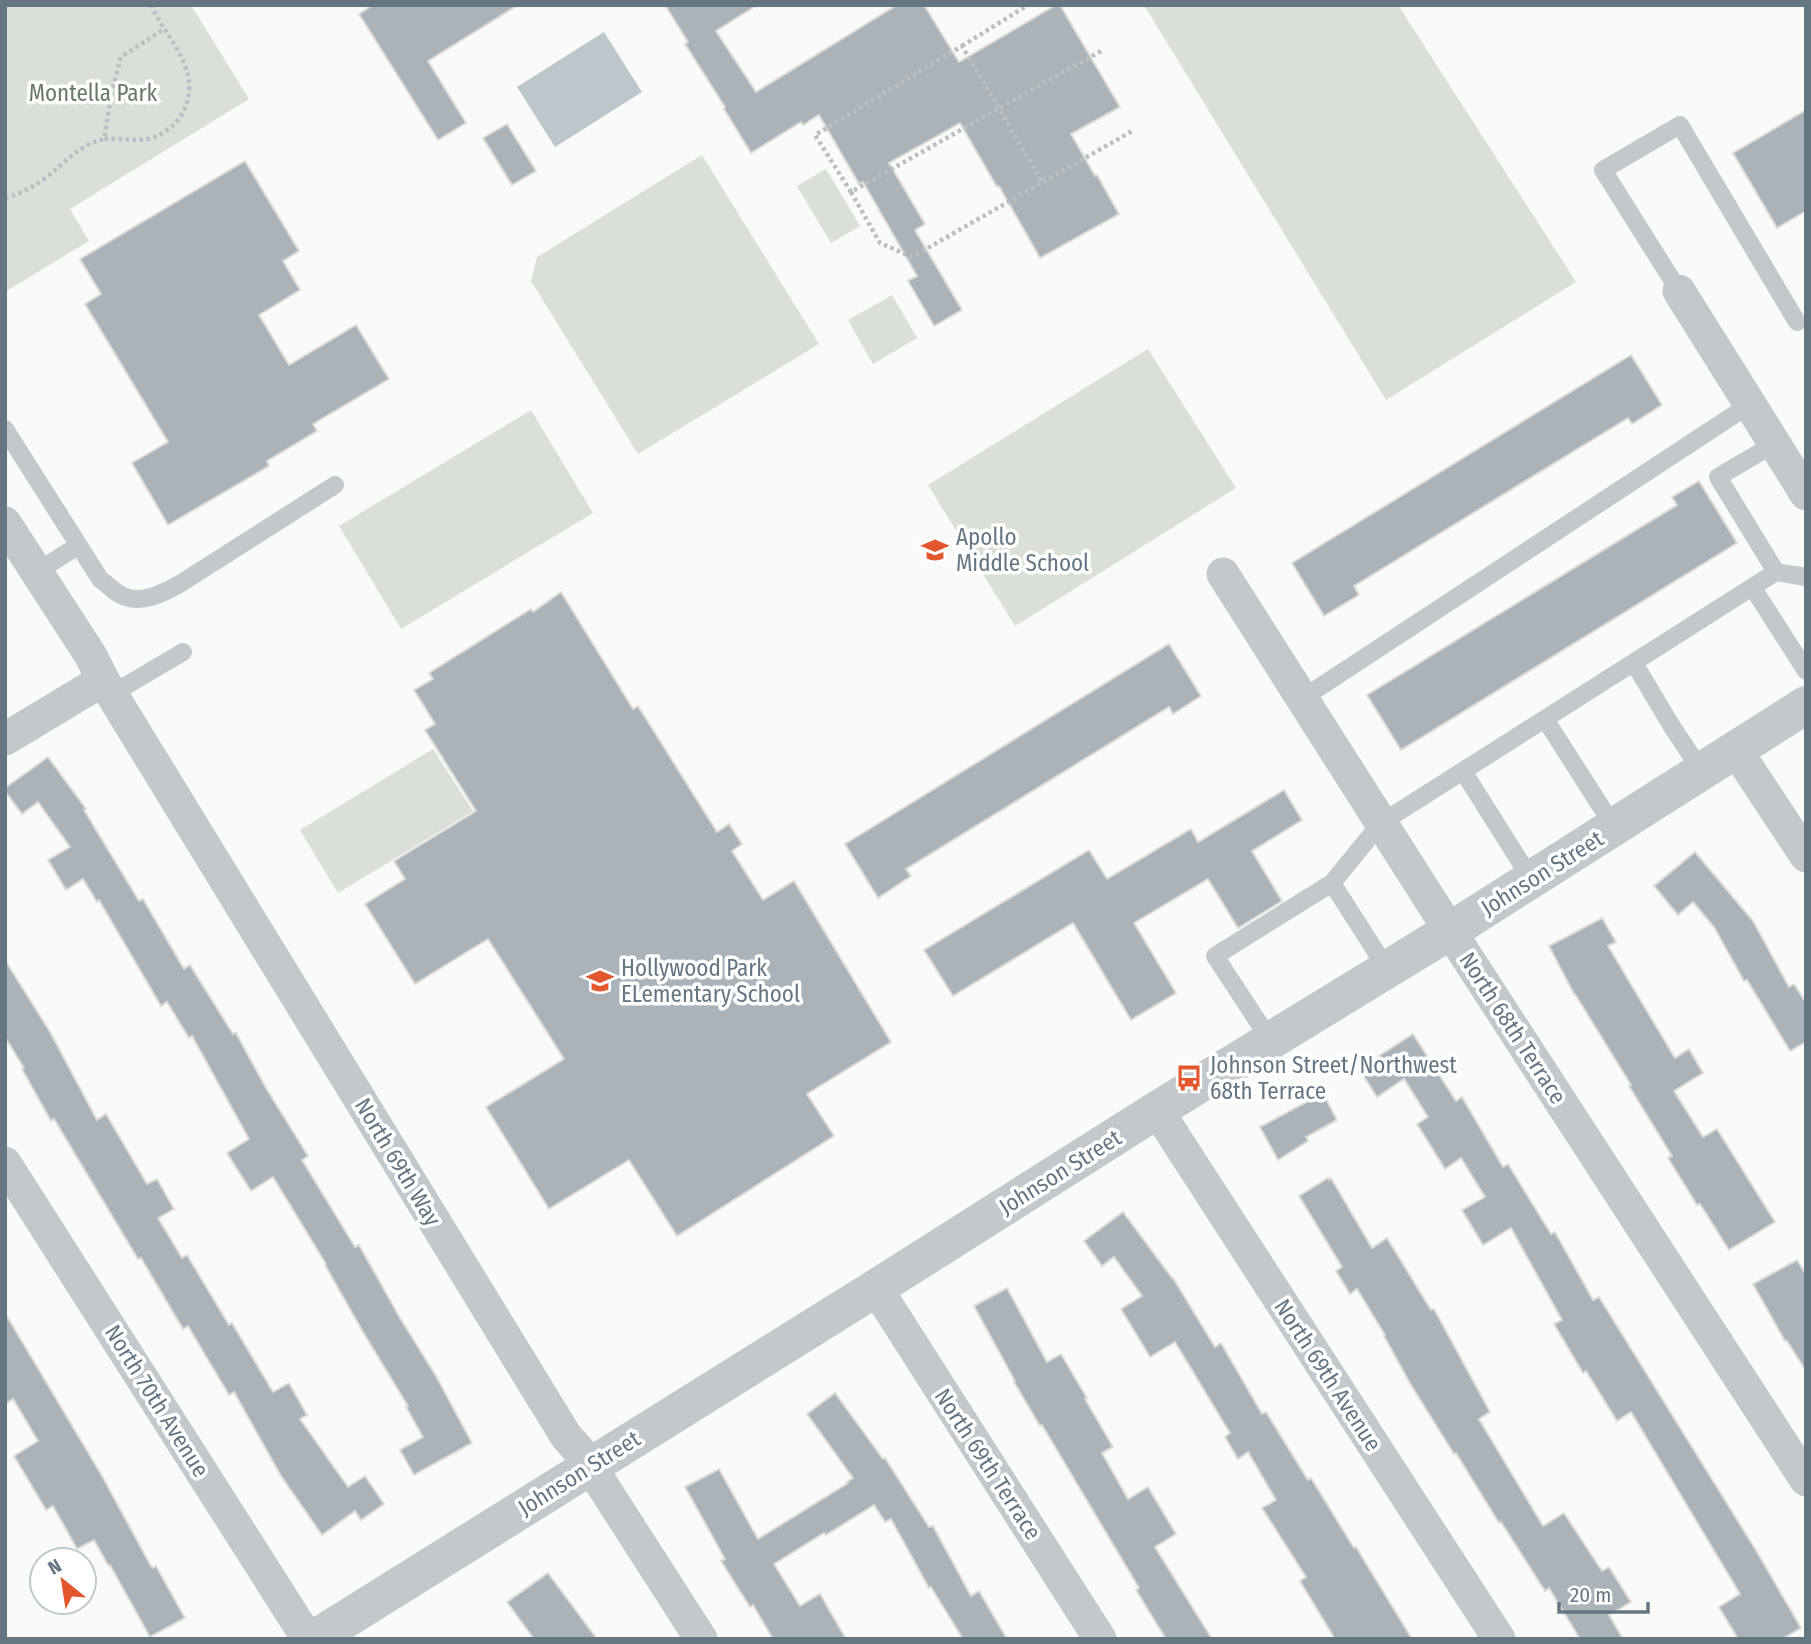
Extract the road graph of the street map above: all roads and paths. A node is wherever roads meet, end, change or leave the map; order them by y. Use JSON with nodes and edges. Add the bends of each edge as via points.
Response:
{"nodes":[{"id":1,"x":151,"y":5,"type":"edge"},
{"id":2,"x":1028,"y":5,"type":"edge"},
{"id":3,"x":164,"y":29,"type":"junction"},
{"id":4,"x":962,"y":46,"type":"junction"},
{"id":5,"x":1101,"y":51,"type":"dead end"},
{"id":6,"x":1000,"y":108,"type":"junction"},
{"id":7,"x":1134,"y":130,"type":"dead end"},
{"id":8,"x":104,"y":139,"type":"junction"},
{"id":9,"x":1043,"y":183,"type":"junction"},
{"id":10,"x":851,"y":192,"type":"junction"},
{"id":11,"x":5,"y":198,"type":"edge"},
{"id":12,"x":1679,"y":291,"type":"joint"},
{"id":13,"x":1803,"y":325,"type":"edge"},
{"id":14,"x":1749,"y":405,"type":"junction"},
{"id":15,"x":5,"y":429,"type":"edge"},
{"id":16,"x":1773,"y":444,"type":"junction"},
{"id":17,"x":335,"y":485,"type":"dead end"},
{"id":18,"x":1806,"y":494,"type":"edge"},
{"id":19,"x":5,"y":523,"type":"edge"},
{"id":20,"x":78,"y":546,"type":"junction"},
{"id":21,"x":36,"y":572,"type":"junction"},
{"id":22,"x":1776,"y":572,"type":"junction"},
{"id":23,"x":1223,"y":574,"type":"dead end"},
{"id":24,"x":1806,"y":577,"type":"edge"},
{"id":25,"x":1753,"y":588,"type":"junction"},
{"id":26,"x":183,"y":652,"type":"dead end"},
{"id":27,"x":1634,"y":663,"type":"junction"},
{"id":28,"x":1806,"y":671,"type":"edge"},
{"id":29,"x":108,"y":687,"type":"junction"},
{"id":30,"x":1303,"y":698,"type":"junction"},
{"id":31,"x":1806,"y":705,"type":"edge"},
{"id":32,"x":1545,"y":719,"type":"junction"},
{"id":33,"x":5,"y":739,"type":"edge"},
{"id":34,"x":1736,"y":750,"type":"junction"},
{"id":35,"x":1463,"y":771,"type":"junction"},
{"id":36,"x":1702,"y":772,"type":"junction"},
{"id":37,"x":1381,"y":823,"type":"junction"},
{"id":38,"x":1614,"y":827,"type":"junction"},
{"id":39,"x":1806,"y":856,"type":"edge"},
{"id":40,"x":1531,"y":879,"type":"junction"},
{"id":41,"x":1332,"y":883,"type":"junction"},
{"id":42,"x":1450,"y":930,"type":"junction"},
{"id":43,"x":1387,"y":969,"type":"junction"},
{"id":44,"x":1270,"y":1040,"type":"junction"},
{"id":45,"x":1157,"y":1110,"type":"junction"},
{"id":46,"x":5,"y":1163,"type":"edge"},
{"id":47,"x":876,"y":1288,"type":"junction"},
{"id":48,"x":590,"y":1466,"type":"junction"},
{"id":49,"x":1806,"y":1480,"type":"edge"},
{"id":50,"x":308,"y":1639,"type":"edge"},
{"id":51,"x":314,"y":1639,"type":"edge"},
{"id":52,"x":701,"y":1639,"type":"edge"},
{"id":53,"x":1100,"y":1639,"type":"edge"},
{"id":54,"x":1499,"y":1639,"type":"edge"}],
"edges":[{"from":1,"to":3,"type":"path"},
{"from":2,"to":4,"type":"path"},
{"from":3,"to":8,"type":"path","via":[[121,57]]},
{"from":3,"to":8,"type":"path","via":[[184,60],[189,86],[185,109],[178,121],[157,136]]},
{"from":4,"to":6,"type":"path"},
{"from":4,"to":10,"type":"path","via":[[815,135]]},
{"from":5,"to":6,"type":"path"},
{"from":6,"to":9,"type":"path"},
{"from":6,"to":10,"type":"path"},
{"from":7,"to":9,"type":"path"},
{"from":8,"to":11,"type":"path","via":[[80,148],[30,189]]},
{"from":9,"to":10,"type":"path","via":[[912,257],[880,243]]},
{"from":12,"to":13,"type":"lane","via":[[1603,170],[1680,125]]},
{"from":12,"to":14,"type":"street"},
{"from":14,"to":16,"type":"street"},
{"from":14,"to":30,"type":"lane"},
{"from":15,"to":20,"type":"lane"},
{"from":16,"to":18,"type":"street"},
{"from":16,"to":22,"type":"lane","via":[[1718,477]]},
{"from":17,"to":20,"type":"lane","via":[[156,596],[138,600],[122,596],[100,579]]},
{"from":19,"to":21,"type":"street","name":"North 69th Way"},
{"from":20,"to":21,"type":"lane"},
{"from":21,"to":29,"type":"street","name":"North 69th Way"},
{"from":22,"to":24,"type":"lane"},
{"from":22,"to":25,"type":"lane"},
{"from":23,"to":30,"type":"street","name":"North 68th Terrace"},
{"from":25,"to":27,"type":"lane"},
{"from":25,"to":28,"type":"lane"},
{"from":26,"to":29,"type":"lane"},
{"from":27,"to":32,"type":"lane"},
{"from":27,"to":36,"type":"lane"},
{"from":29,"to":33,"type":"street"},
{"from":29,"to":48,"type":"street","name":"North 69th Way","via":[[566,1436]]},
{"from":30,"to":37,"type":"street","name":"North 68th Terrace"},
{"from":31,"to":34,"type":"street","name":"Johnson Street"},
{"from":32,"to":35,"type":"lane"},
{"from":32,"to":38,"type":"lane"},
{"from":34,"to":36,"type":"street","name":"Johnson Street"},
{"from":34,"to":39,"type":"street"},
{"from":35,"to":37,"type":"lane"},
{"from":35,"to":40,"type":"lane"},
{"from":36,"to":38,"type":"street","name":"Johnson Street"},
{"from":37,"to":41,"type":"lane"},
{"from":37,"to":42,"type":"street","name":"North 68th Terrace"},
{"from":38,"to":40,"type":"street","name":"Johnson Street"},
{"from":40,"to":42,"type":"street","name":"Johnson Street"},
{"from":41,"to":43,"type":"lane"},
{"from":41,"to":44,"type":"lane","via":[[1215,956]]},
{"from":42,"to":43,"type":"street","name":"Johnson Street"},
{"from":42,"to":49,"type":"street","name":"North 68th Terrace"},
{"from":43,"to":44,"type":"street","name":"Johnson Street"},
{"from":44,"to":45,"type":"street","name":"Johnson Street"},
{"from":45,"to":47,"type":"street","name":"Johnson Street"},
{"from":45,"to":54,"type":"street","name":"North 69th Avenue"},
{"from":46,"to":50,"type":"street","name":"North 70th Avenue"},
{"from":47,"to":48,"type":"street","name":"Johnson Street"},
{"from":47,"to":53,"type":"street","name":"North 69th Terrace"},
{"from":48,"to":51,"type":"street","name":"Johnson Street"},
{"from":48,"to":52,"type":"street","name":"North 69th Way"}]}
